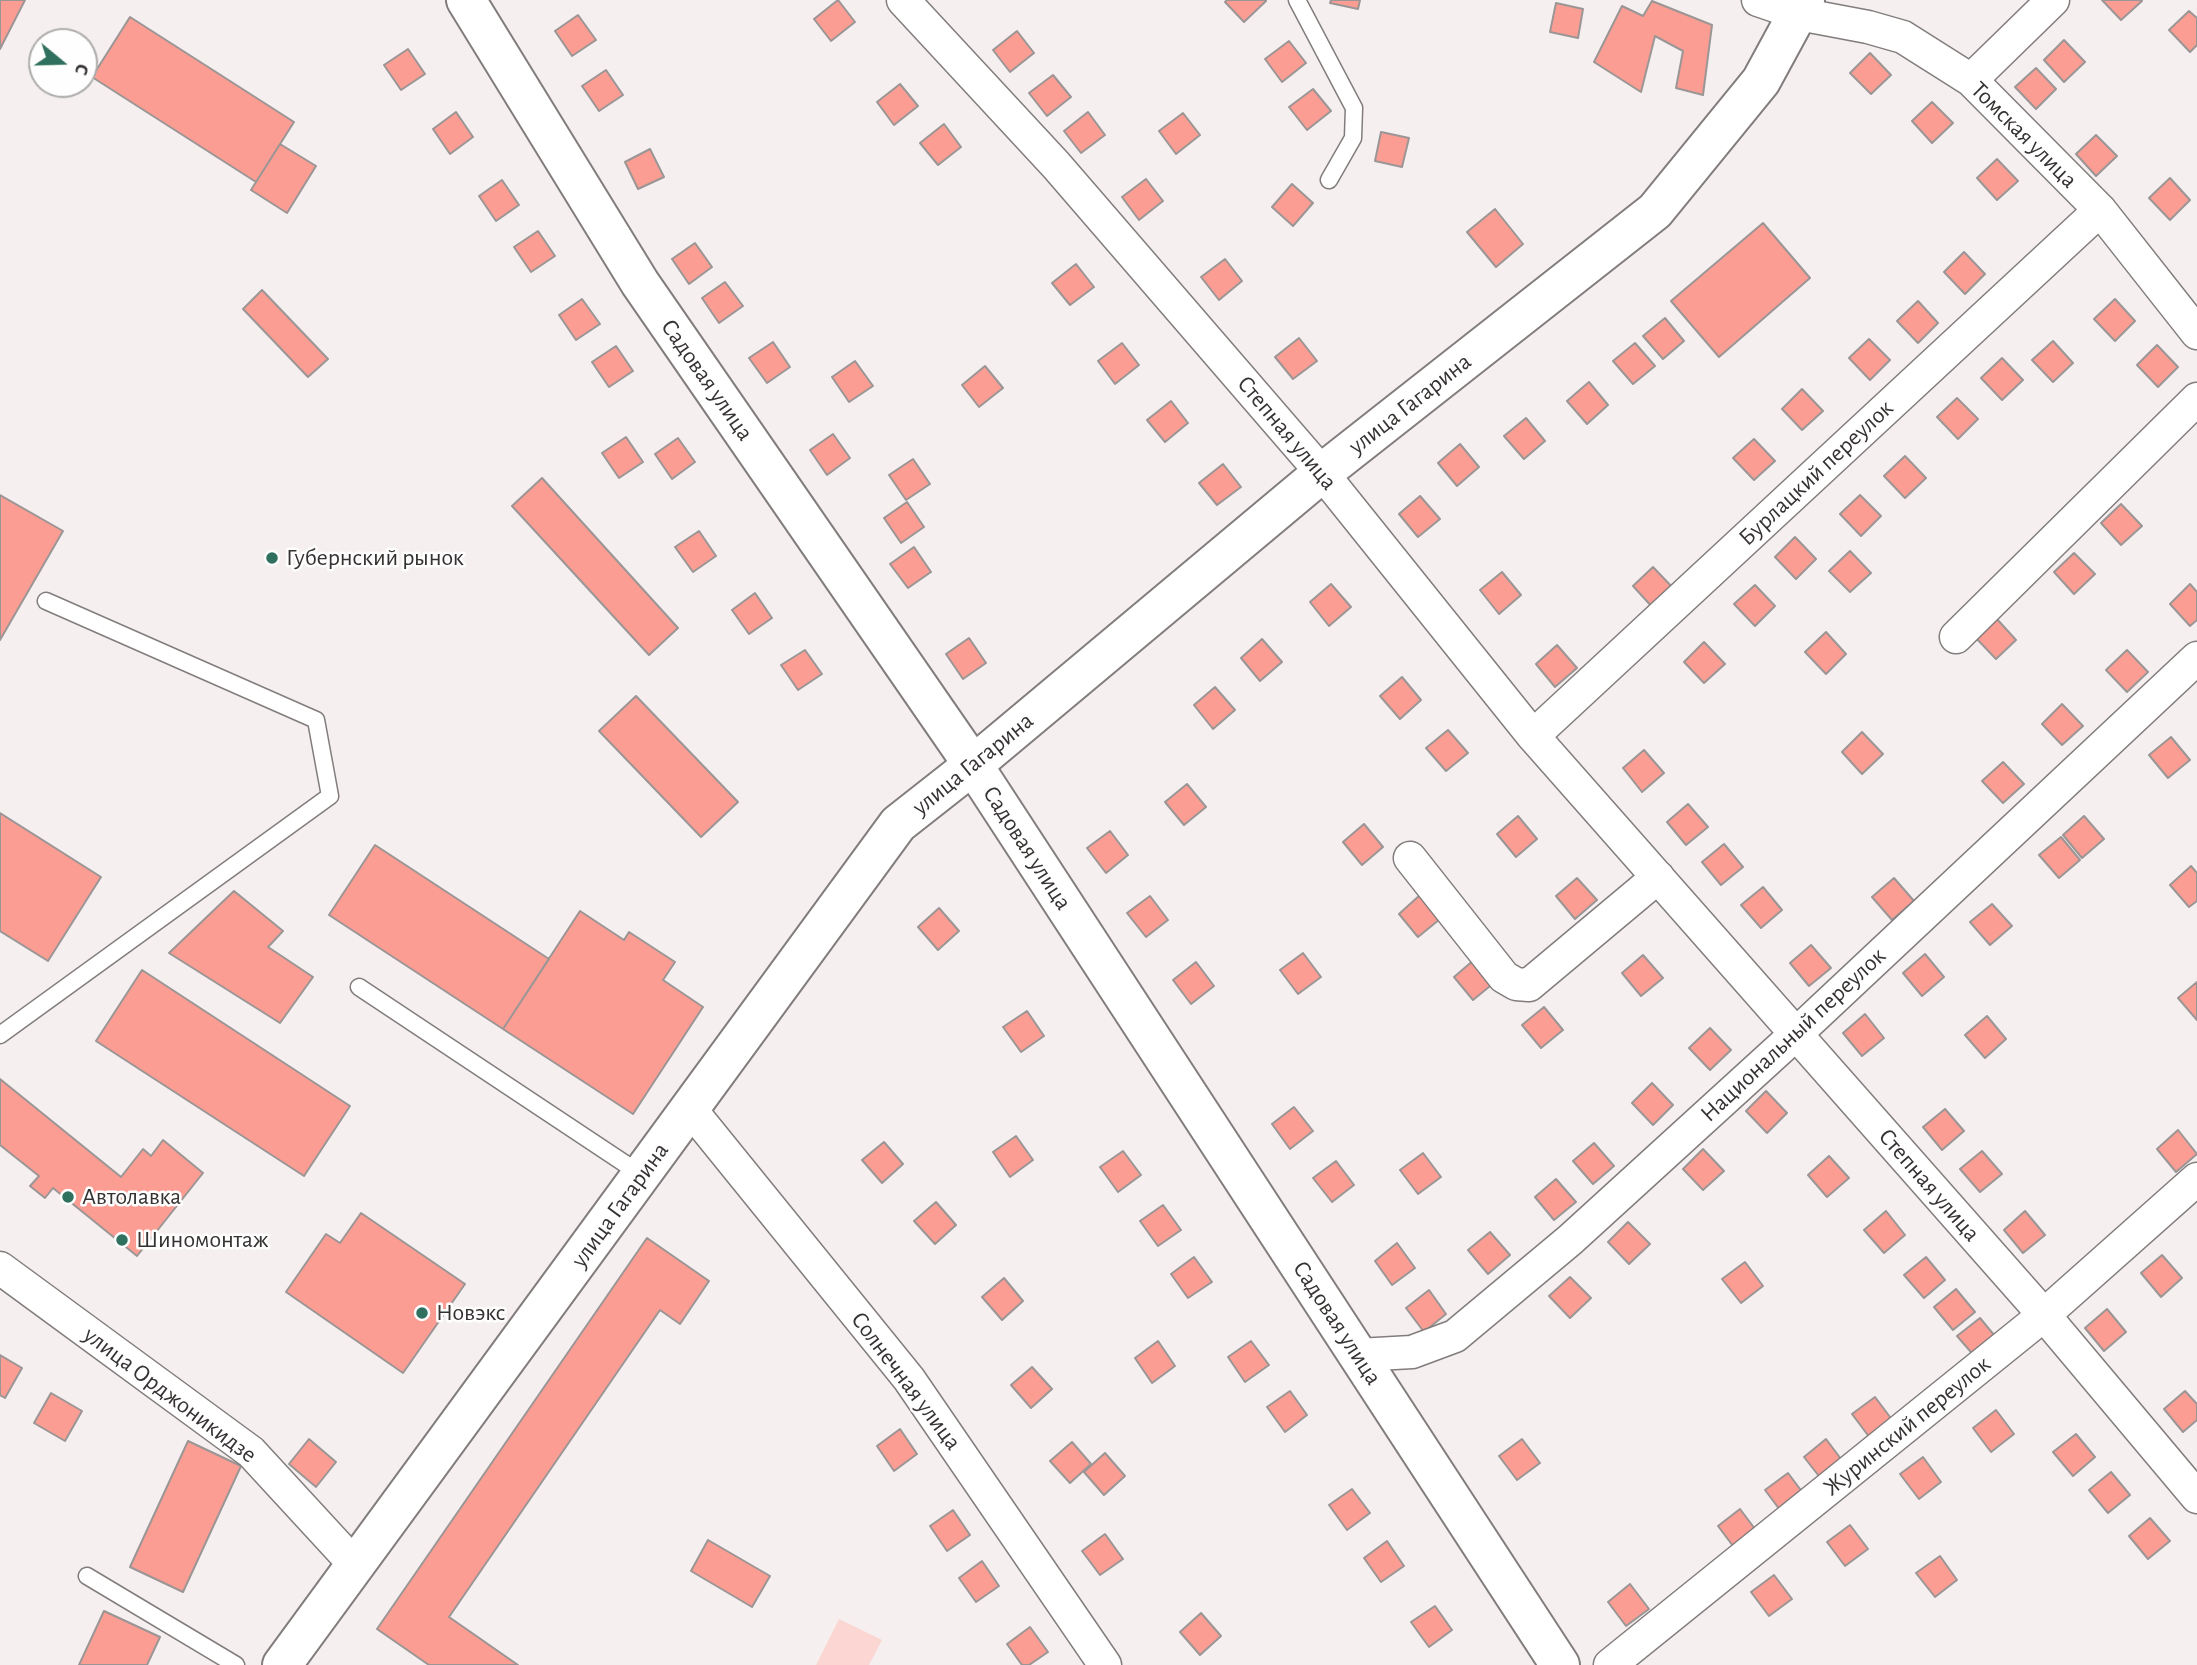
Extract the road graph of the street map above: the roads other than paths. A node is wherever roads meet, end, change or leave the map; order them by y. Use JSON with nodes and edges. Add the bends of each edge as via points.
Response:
{"nodes":[{"id":1,"x":466,"y":0,"type":"edge"},
{"id":2,"x":903,"y":0,"type":"edge"},
{"id":3,"x":1297,"y":0,"type":"edge"},
{"id":4,"x":1758,"y":0,"type":"edge"},
{"id":5,"x":2053,"y":0,"type":"edge"},
{"id":6,"x":1802,"y":7,"type":"edge"},
{"id":7,"x":1971,"y":80,"type":"junction"},
{"id":8,"x":1329,"y":180,"type":"dead end"},
{"id":9,"x":2100,"y":210,"type":"junction"},
{"id":10,"x":2197,"y":333,"type":"edge"},
{"id":11,"x":2197,"y":399,"type":"edge"},
{"id":12,"x":1322,"y":473,"type":"junction"},
{"id":13,"x":46,"y":601,"type":"dead end"},
{"id":14,"x":1956,"y":637,"type":"dead end"},
{"id":15,"x":2197,"y":658,"type":"edge"},
{"id":16,"x":1533,"y":736,"type":"junction"},
{"id":17,"x":973,"y":765,"type":"junction"},
{"id":18,"x":1410,"y":858,"type":"dead end"},
{"id":19,"x":1658,"y":877,"type":"junction"},
{"id":20,"x":359,"y":987,"type":"dead end"},
{"id":21,"x":1796,"y":1034,"type":"junction"},
{"id":22,"x":0,"y":1035,"type":"edge"},
{"id":23,"x":691,"y":1110,"type":"junction"},
{"id":24,"x":642,"y":1175,"type":"junction"},
{"id":25,"x":2197,"y":1179,"type":"edge"},
{"id":26,"x":0,"y":1268,"type":"edge"},
{"id":27,"x":2044,"y":1315,"type":"junction"},
{"id":28,"x":1358,"y":1355,"type":"junction"},
{"id":29,"x":2197,"y":1497,"type":"edge"},
{"id":30,"x":356,"y":1566,"type":"junction"},
{"id":31,"x":87,"y":1576,"type":"dead end"},
{"id":32,"x":287,"y":1664,"type":"edge"},
{"id":33,"x":236,"y":1665,"type":"edge"},
{"id":34,"x":1105,"y":1665,"type":"edge"},
{"id":35,"x":1560,"y":1665,"type":"edge"},
{"id":36,"x":1610,"y":1665,"type":"edge"}],
"edges":[{"from":1,"to":17,"type":"main road","name":"Садовая улица","via":[[640,283]]},
{"from":2,"to":12,"type":"street","name":"Степная улица","via":[[1056,165]]},
{"from":3,"to":8,"type":"lane","via":[[1354,108],[1353,138]]},
{"from":4,"to":6,"type":"street","name":"Томская улица"},
{"from":5,"to":7,"type":"street"},
{"from":6,"to":7,"type":"street","name":"Томская улица","via":[[1903,37]]},
{"from":6,"to":12,"type":"main road","name":"улица Гагарина","via":[[1761,81],[1655,211]]},
{"from":7,"to":9,"type":"street","name":"Томская улица"},
{"from":9,"to":10,"type":"street","name":"Томская улица"},
{"from":9,"to":16,"type":"street","name":"Бурлацкий переулок"},
{"from":11,"to":14,"type":"street"},
{"from":12,"to":16,"type":"street","name":"Степная улица"},
{"from":12,"to":17,"type":"main road","name":"улица Гагарина"},
{"from":13,"to":22,"type":"lane","via":[[316,720],[330,796]]},
{"from":15,"to":21,"type":"street","name":"Национальный переулок"},
{"from":16,"to":19,"type":"street","name":"Степная улица"},
{"from":17,"to":23,"type":"main road","name":"улица Гагарина","via":[[898,824]]},
{"from":17,"to":28,"type":"main road","name":"Садовая улица"},
{"from":18,"to":19,"type":"street","via":[[1504,977],[1516,984],[1530,985]]},
{"from":19,"to":21,"type":"street","name":"Степная улица"},
{"from":20,"to":24,"type":"lane"},
{"from":21,"to":27,"type":"street","name":"Степная улица"},
{"from":21,"to":28,"type":"street","name":"Национальный переулок","via":[[1570,1240],[1455,1336],[1412,1352]]},
{"from":23,"to":24,"type":"main road","name":"улица Гагарина"},
{"from":23,"to":34,"type":"street","name":"Солнечная улица","via":[[908,1379]]},
{"from":24,"to":30,"type":"main road","name":"улица Гагарина"},
{"from":25,"to":27,"type":"street","name":"Журинский переулок"},
{"from":26,"to":30,"type":"street","name":"улица Орджоникидзе","via":[[251,1452]]},
{"from":27,"to":29,"type":"street","name":"Степная улица"},
{"from":27,"to":36,"type":"street","name":"Журинский переулок"},
{"from":28,"to":35,"type":"main road","name":"Садовая улица"},
{"from":30,"to":32,"type":"main road","name":"улица Гагарина"},
{"from":31,"to":33,"type":"lane"}]}
